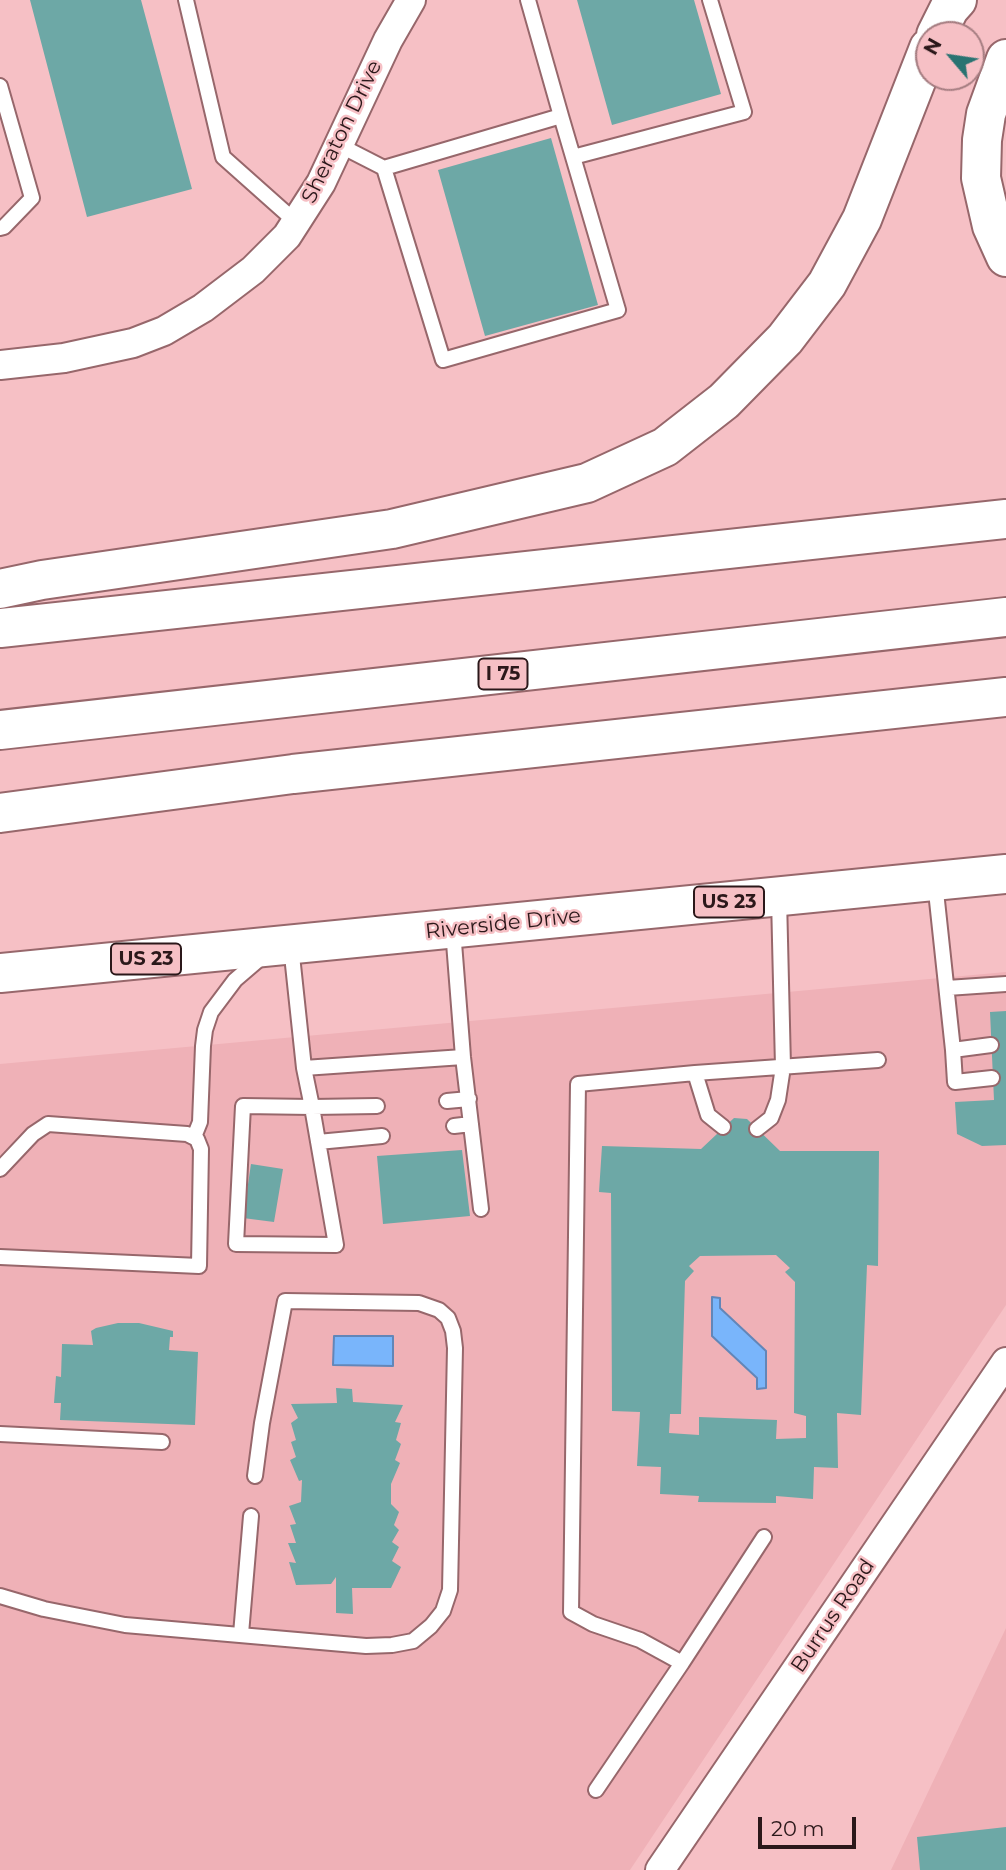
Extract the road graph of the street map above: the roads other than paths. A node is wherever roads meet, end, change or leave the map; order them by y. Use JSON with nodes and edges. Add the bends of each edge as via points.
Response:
{"nodes":[{"id":1,"x":186,"y":0,"type":"edge"},
{"id":2,"x":411,"y":0,"type":"edge"},
{"id":3,"x":528,"y":0,"type":"edge"},
{"id":4,"x":710,"y":0,"type":"edge"},
{"id":5,"x":957,"y":0,"type":"edge"},
{"id":6,"x":943,"y":21,"type":"edge"},
{"id":7,"x":1006,"y":59,"type":"edge"},
{"id":8,"x":915,"y":84,"type":"edge"},
{"id":9,"x":0,"y":86,"type":"edge"},
{"id":10,"x":561,"y":116,"type":"junction"},
{"id":11,"x":339,"y":145,"type":"junction"},
{"id":12,"x":573,"y":157,"type":"junction"},
{"id":13,"x":384,"y":168,"type":"junction"},
{"id":14,"x":296,"y":222,"type":"junction"},
{"id":15,"x":0,"y":228,"type":"edge"},
{"id":16,"x":1006,"y":257,"type":"edge"},
{"id":17,"x":0,"y":365,"type":"edge"},
{"id":18,"x":1006,"y":519,"type":"edge"},
{"id":19,"x":0,"y":589,"type":"edge"},
{"id":20,"x":1006,"y":617,"type":"edge"},
{"id":21,"x":0,"y":628,"type":"edge"},
{"id":22,"x":1006,"y":697,"type":"edge"},
{"id":23,"x":0,"y":730,"type":"edge"},
{"id":24,"x":0,"y":813,"type":"edge"},
{"id":25,"x":1006,"y":874,"type":"edge"},
{"id":26,"x":934,"y":881,"type":"junction"},
{"id":27,"x":779,"y":897,"type":"junction"},
{"id":28,"x":453,"y":929,"type":"junction"},
{"id":29,"x":283,"y":946,"type":"junction"},
{"id":30,"x":0,"y":974,"type":"edge"},
{"id":31,"x":1006,"y":984,"type":"edge"},
{"id":32,"x":947,"y":988,"type":"junction"},
{"id":33,"x":991,"y":1045,"type":"dead end"},
{"id":34,"x":953,"y":1050,"type":"junction"},
{"id":35,"x":463,"y":1057,"type":"junction"},
{"id":36,"x":878,"y":1060,"type":"dead end"},
{"id":37,"x":783,"y":1067,"type":"junction"},
{"id":38,"x":304,"y":1068,"type":"junction"},
{"id":39,"x":695,"y":1073,"type":"junction"},
{"id":40,"x":992,"y":1078,"type":"dead end"},
{"id":41,"x":469,"y":1099,"type":"junction"},
{"id":42,"x":447,"y":1101,"type":"dead end"},
{"id":43,"x":377,"y":1106,"type":"dead end"},
{"id":44,"x":312,"y":1107,"type":"junction"},
{"id":45,"x":471,"y":1125,"type":"junction"},
{"id":46,"x":454,"y":1126,"type":"dead end"},
{"id":47,"x":723,"y":1127,"type":"dead end"},
{"id":48,"x":757,"y":1129,"type":"dead end"},
{"id":49,"x":382,"y":1136,"type":"dead end"},
{"id":50,"x":194,"y":1137,"type":"junction"},
{"id":51,"x":318,"y":1142,"type":"junction"},
{"id":52,"x":0,"y":1169,"type":"edge"},
{"id":53,"x":481,"y":1209,"type":"dead end"},
{"id":54,"x":0,"y":1257,"type":"edge"},
{"id":55,"x":1006,"y":1362,"type":"edge"},
{"id":56,"x":0,"y":1434,"type":"edge"},
{"id":57,"x":162,"y":1442,"type":"dead end"},
{"id":58,"x":255,"y":1476,"type":"dead end"},
{"id":59,"x":251,"y":1516,"type":"dead end"},
{"id":60,"x":764,"y":1537,"type":"dead end"},
{"id":61,"x":0,"y":1596,"type":"edge"},
{"id":62,"x":241,"y":1634,"type":"junction"},
{"id":63,"x":682,"y":1663,"type":"junction"},
{"id":64,"x":596,"y":1790,"type":"dead end"},
{"id":65,"x":660,"y":1870,"type":"edge"}],
"edges":[{"from":1,"to":14,"type":"lane","via":[[223,157]]},
{"from":2,"to":11,"type":"street","name":"Sheraton Drive"},
{"from":3,"to":10,"type":"lane"},
{"from":4,"to":12,"type":"lane","via":[[744,112]]},
{"from":5,"to":6,"type":"main road"},
{"from":7,"to":16,"type":"main road","via":[[986,114],[981,178],[992,226]]},
{"from":8,"to":19,"type":"main road","via":[[862,219],[827,284],[785,339],[724,401],[665,447],[587,483],[392,529]]},
{"from":9,"to":15,"type":"lane","via":[[32,198]]},
{"from":10,"to":12,"type":"lane"},
{"from":10,"to":13,"type":"lane"},
{"from":11,"to":13,"type":"lane"},
{"from":11,"to":14,"type":"street","name":"Sheraton Drive"},
{"from":12,"to":13,"type":"lane","via":[[618,310],[443,360]]},
{"from":14,"to":17,"type":"street","name":"Sheraton Drive","via":[[253,270],[203,309],[164,331],[133,343],[64,358]]},
{"from":18,"to":21,"type":"main road"},
{"from":20,"to":23,"type":"main road","number":"I 75"},
{"from":22,"to":24,"type":"main road","via":[[293,774]]},
{"from":25,"to":26,"type":"main road","name":"Riverside Drive","number":"US 23"},
{"from":26,"to":27,"type":"main road","name":"Riverside Drive","number":"US 23"},
{"from":26,"to":32,"type":"lane"},
{"from":27,"to":28,"type":"main road","name":"Riverside Drive","number":"US 23"},
{"from":27,"to":37,"type":"lane"},
{"from":28,"to":29,"type":"main road","name":"Riverside Drive","number":"US 23"},
{"from":28,"to":35,"type":"lane"},
{"from":29,"to":30,"type":"main road","name":"Riverside Drive","number":"US 23"},
{"from":29,"to":38,"type":"lane"},
{"from":29,"to":50,"type":"lane","via":[[235,980],[211,1012],[202,1046],[201,1114]]},
{"from":31,"to":32,"type":"lane"},
{"from":32,"to":34,"type":"lane"},
{"from":33,"to":34,"type":"lane"},
{"from":34,"to":40,"type":"lane","via":[[955,1082]]},
{"from":35,"to":38,"type":"lane"},
{"from":35,"to":41,"type":"lane"},
{"from":36,"to":37,"type":"lane"},
{"from":37,"to":39,"type":"lane"},
{"from":37,"to":48,"type":"lane","via":[[771,1118]]},
{"from":38,"to":44,"type":"lane"},
{"from":39,"to":47,"type":"lane","via":[[708,1115]]},
{"from":39,"to":63,"type":"lane","via":[[578,1084],[571,1612]]},
{"from":41,"to":42,"type":"lane"},
{"from":41,"to":45,"type":"lane"},
{"from":43,"to":44,"type":"lane"},
{"from":44,"to":51,"type":"lane"},
{"from":44,"to":51,"type":"lane","via":[[243,1106],[236,1244],[336,1245]]},
{"from":45,"to":46,"type":"lane"},
{"from":45,"to":53,"type":"lane"},
{"from":49,"to":51,"type":"lane"},
{"from":50,"to":52,"type":"lane","via":[[48,1124]]},
{"from":50,"to":54,"type":"lane","via":[[201,1154],[199,1266]]},
{"from":55,"to":65,"type":"street","name":"Burrus Road"},
{"from":56,"to":57,"type":"lane"},
{"from":58,"to":62,"type":"lane","via":[[285,1301],[419,1303],[448,1318],[455,1348],[450,1591],[443,1611],[431,1626],[402,1644],[366,1646]]},
{"from":59,"to":62,"type":"lane"},
{"from":60,"to":63,"type":"lane"},
{"from":61,"to":62,"type":"lane","via":[[125,1625]]},
{"from":63,"to":64,"type":"lane"}]}
